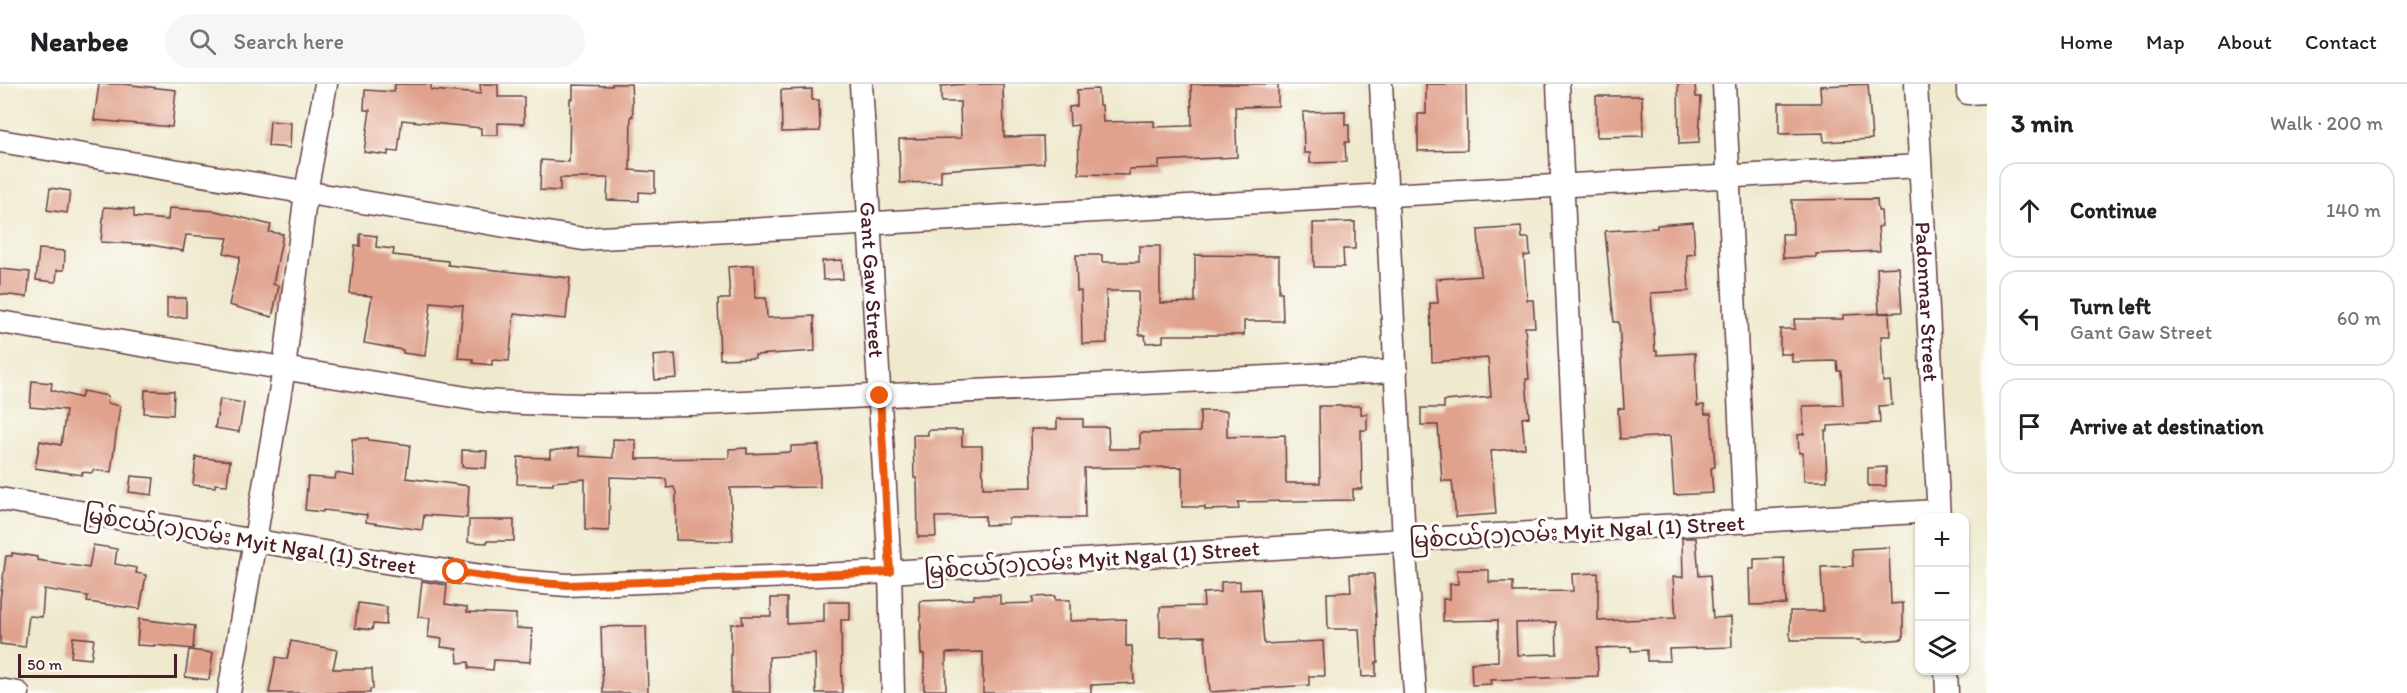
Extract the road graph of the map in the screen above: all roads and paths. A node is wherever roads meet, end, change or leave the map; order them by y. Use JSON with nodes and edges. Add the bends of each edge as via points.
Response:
{"nodes":[{"id":1,"x":326,"y":84,"type":"edge"},
{"id":2,"x":861,"y":84,"type":"edge"},
{"id":3,"x":1381,"y":84,"type":"edge"},
{"id":4,"x":1558,"y":84,"type":"edge"},
{"id":5,"x":1724,"y":84,"type":"edge"},
{"id":6,"x":1916,"y":84,"type":"edge"},
{"id":7,"x":1968,"y":84,"type":"edge"},
{"id":8,"x":1987,"y":92,"type":"edge"},
{"id":9,"x":0,"y":141,"type":"edge"},
{"id":10,"x":1920,"y":166,"type":"junction"},
{"id":11,"x":1728,"y":176,"type":"junction"},
{"id":12,"x":1563,"y":185,"type":"junction"},
{"id":13,"x":306,"y":192,"type":"junction"},
{"id":14,"x":1385,"y":194,"type":"junction"},
{"id":15,"x":869,"y":225,"type":"junction"},
{"id":16,"x":0,"y":322,"type":"edge"},
{"id":17,"x":284,"y":369,"type":"junction"},
{"id":18,"x":1396,"y":371,"type":"junction"},
{"id":19,"x":880,"y":396,"type":"junction"},
{"id":20,"x":0,"y":500,"type":"edge"},
{"id":21,"x":1938,"y":513,"type":"edge"},
{"id":22,"x":1915,"y":515,"type":"edge"},
{"id":23,"x":1745,"y":522,"type":"junction"},
{"id":24,"x":1578,"y":531,"type":"junction"},
{"id":25,"x":1404,"y":540,"type":"junction"},
{"id":26,"x":255,"y":542,"type":"junction"},
{"id":27,"x":890,"y":572,"type":"junction"},
{"id":28,"x":1946,"y":675,"type":"edge"},
{"id":29,"x":0,"y":690,"type":"edge"},
{"id":30,"x":18,"y":693,"type":"edge"},
{"id":31,"x":229,"y":693,"type":"edge"},
{"id":32,"x":893,"y":693,"type":"edge"},
{"id":33,"x":1415,"y":693,"type":"edge"},
{"id":34,"x":1947,"y":693,"type":"edge"}],
"edges":[{"from":1,"to":13,"type":"street"},
{"from":2,"to":15,"type":"street","name":"Gant Gaw Street"},
{"from":3,"to":14,"type":"street"},
{"from":4,"to":12,"type":"street"},
{"from":5,"to":11,"type":"street"},
{"from":6,"to":10,"type":"street","name":"Padonmar Street"},
{"from":7,"to":8,"type":"street","via":[[1968,93]]},
{"from":9,"to":13,"type":"street"},
{"from":10,"to":11,"type":"street"},
{"from":10,"to":21,"type":"street","name":"Padonmar Street"},
{"from":11,"to":12,"type":"street"},
{"from":11,"to":23,"type":"street"},
{"from":12,"to":14,"type":"street"},
{"from":12,"to":24,"type":"street"},
{"from":13,"to":15,"type":"street","via":[[583,239]]},
{"from":13,"to":17,"type":"street"},
{"from":14,"to":15,"type":"street"},
{"from":14,"to":18,"type":"street"},
{"from":15,"to":19,"type":"street","name":"Gant Gaw Street"},
{"from":16,"to":17,"type":"street"},
{"from":17,"to":19,"type":"street","via":[[485,401],[560,406]]},
{"from":17,"to":26,"type":"street"},
{"from":18,"to":19,"type":"street"},
{"from":18,"to":25,"type":"street"},
{"from":19,"to":27,"type":"street","name":"Gant Gaw Street"},
{"from":20,"to":26,"type":"street","name":"မြစ်ငယ်(၁)လမ်း Myit Ngal (1) Street"},
{"from":22,"to":23,"type":"street","name":"မြစ်ငယ်(၁)လမ်း Myit Ngal (1) Street"},
{"from":23,"to":24,"type":"street","name":"မြစ်ငယ်(၁)လမ်း Myit Ngal (1) Street"},
{"from":24,"to":25,"type":"street","name":"မြစ်ငယ်(၁)လမ်း Myit Ngal (1) Street"},
{"from":25,"to":27,"type":"street","name":"မြစ်ငယ်(၁)လမ်း Myit Ngal (1) Street"},
{"from":25,"to":33,"type":"street"},
{"from":26,"to":27,"type":"street","name":"မြစ်ငယ်(၁)လမ်း Myit Ngal (1) Street","via":[[567,585]]},
{"from":26,"to":31,"type":"street"},
{"from":27,"to":32,"type":"street","name":"Gant Gaw Street"},
{"from":28,"to":34,"type":"street"},
{"from":29,"to":30,"type":"street"}]}
